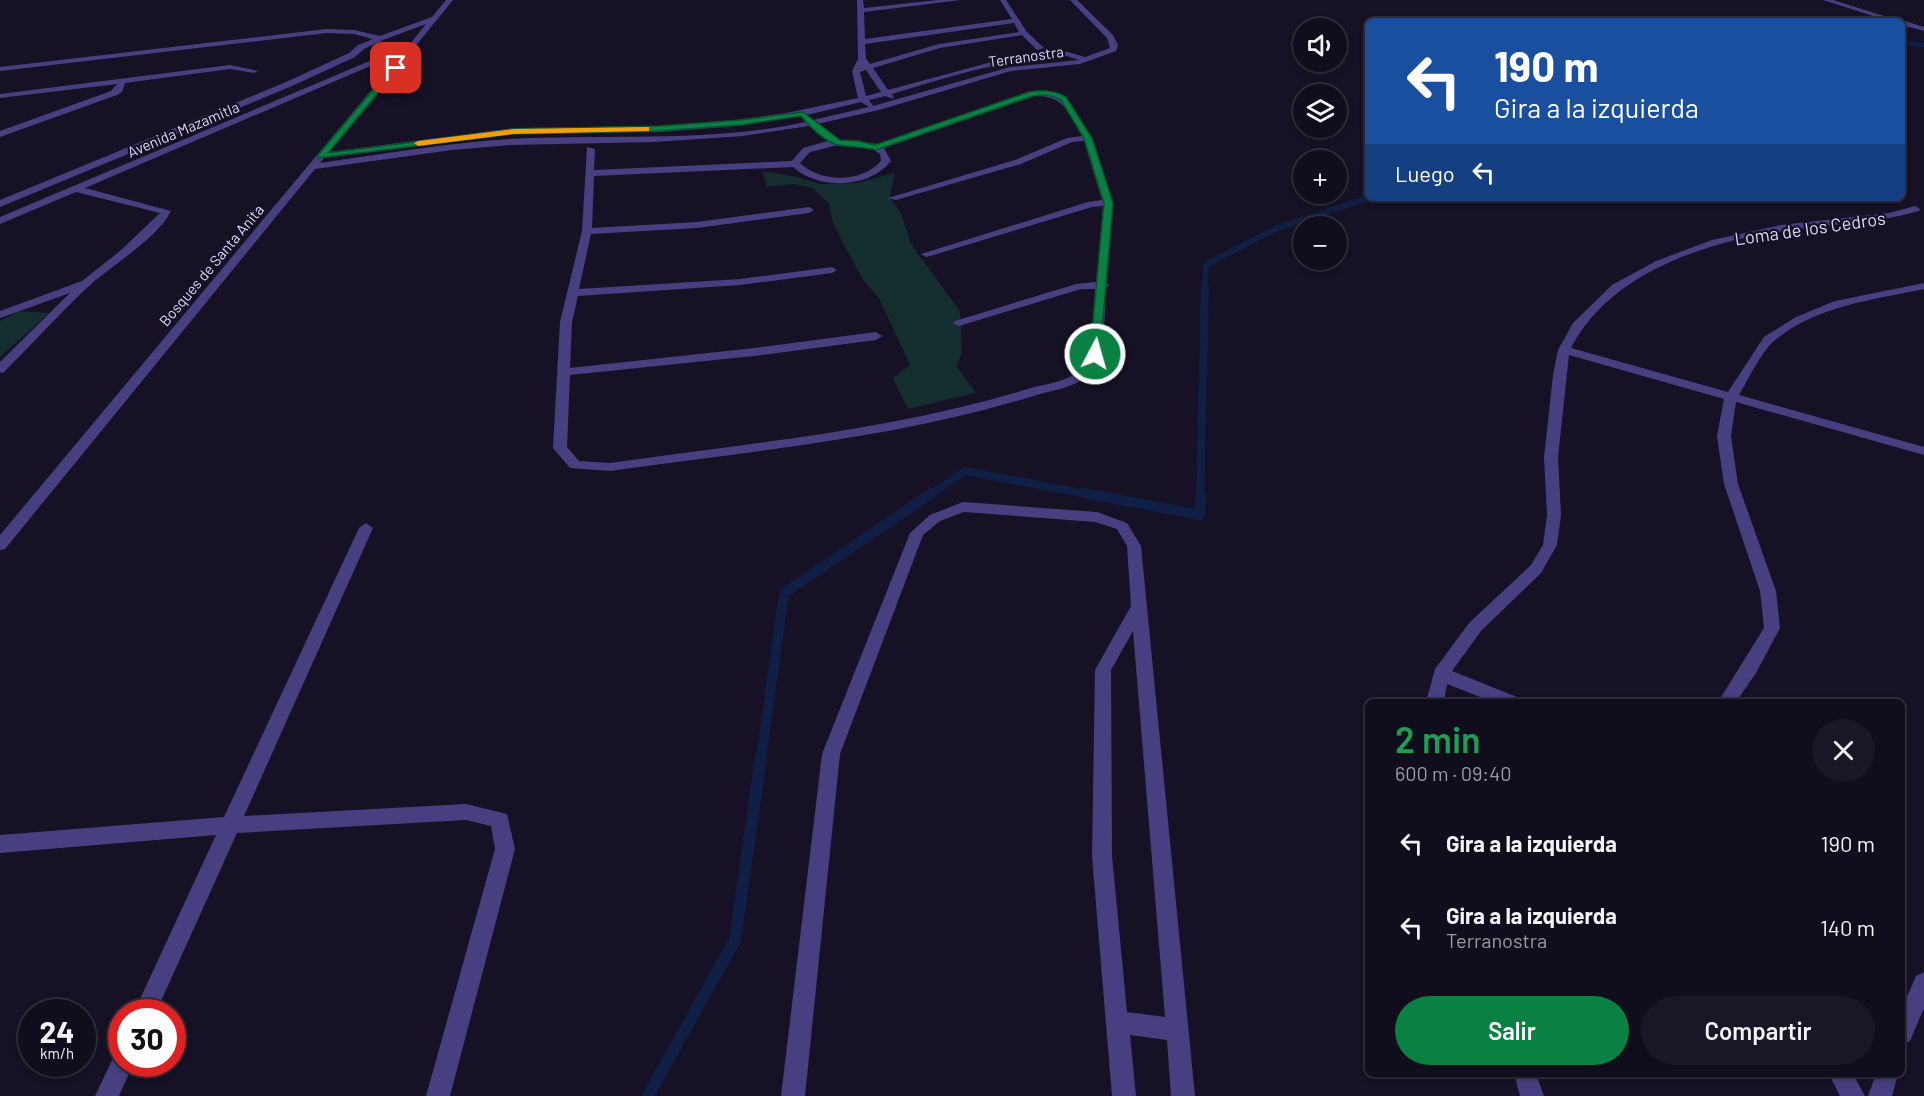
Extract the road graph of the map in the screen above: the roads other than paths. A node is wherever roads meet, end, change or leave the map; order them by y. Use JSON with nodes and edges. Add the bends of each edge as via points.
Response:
{"nodes":[{"id":1,"x":860,"y":0,"type":"edge"},
{"id":2,"x":958,"y":0,"type":"edge"},
{"id":3,"x":1003,"y":0,"type":"edge"},
{"id":4,"x":1073,"y":0,"type":"edge"},
{"id":5,"x":1826,"y":0,"type":"edge"},
{"id":6,"x":450,"y":2,"type":"edge"},
{"id":7,"x":860,"y":10,"type":"junction"},
{"id":8,"x":436,"y":18,"type":"junction"},
{"id":9,"x":1886,"y":18,"type":"edge"},
{"id":10,"x":1016,"y":21,"type":"junction"},
{"id":11,"x":1905,"y":24,"type":"edge"},
{"id":12,"x":1924,"y":29,"type":"edge"},
{"id":13,"x":1024,"y":33,"type":"junction"},
{"id":14,"x":380,"y":38,"type":"junction"},
{"id":15,"x":862,"y":42,"type":"junction"},
{"id":16,"x":414,"y":45,"type":"junction"},
{"id":17,"x":1040,"y":48,"type":"dead end"},
{"id":18,"x":352,"y":55,"type":"junction"},
{"id":19,"x":862,"y":59,"type":"junction"},
{"id":20,"x":1085,"y":59,"type":"junction"},
{"id":21,"x":376,"y":62,"type":"junction"},
{"id":22,"x":869,"y":67,"type":"junction"},
{"id":23,"x":396,"y":68,"type":"junction"},
{"id":24,"x":0,"y":69,"type":"edge"},
{"id":25,"x":254,"y":71,"type":"dead end"},
{"id":26,"x":856,"y":71,"type":"junction"},
{"id":27,"x":122,"y":81,"type":"junction"},
{"id":28,"x":886,"y":93,"type":"junction"},
{"id":29,"x":0,"y":96,"type":"edge"},
{"id":30,"x":863,"y":100,"type":"junction"},
{"id":31,"x":898,"y":102,"type":"junction"},
{"id":32,"x":876,"y":108,"type":"junction"},
{"id":33,"x":803,"y":114,"type":"junction"},
{"id":34,"x":785,"y":117,"type":"junction"},
{"id":35,"x":811,"y":124,"type":"junction"},
{"id":36,"x":0,"y":134,"type":"edge"},
{"id":37,"x":804,"y":137,"type":"junction"},
{"id":38,"x":1088,"y":138,"type":"junction"},
{"id":39,"x":838,"y":142,"type":"junction"},
{"id":40,"x":876,"y":148,"type":"junction"},
{"id":41,"x":590,"y":149,"type":"dead end"},
{"id":42,"x":321,"y":156,"type":"junction"},
{"id":43,"x":795,"y":164,"type":"junction"},
{"id":44,"x":312,"y":167,"type":"junction"},
{"id":45,"x":589,"y":173,"type":"junction"},
{"id":46,"x":76,"y":189,"type":"junction"},
{"id":47,"x":893,"y":198,"type":"dead end"},
{"id":48,"x":1108,"y":203,"type":"junction"},
{"id":49,"x":0,"y":204,"type":"edge"},
{"id":50,"x":1915,"y":209,"type":"dead end"},
{"id":51,"x":809,"y":210,"type":"dead end"},
{"id":52,"x":2,"y":219,"type":"edge"},
{"id":53,"x":587,"y":231,"type":"junction"},
{"id":54,"x":926,"y":254,"type":"dead end"},
{"id":55,"x":832,"y":270,"type":"dead end"},
{"id":56,"x":86,"y":284,"type":"junction"},
{"id":57,"x":1103,"y":285,"type":"junction"},
{"id":58,"x":1924,"y":286,"type":"edge"},
{"id":59,"x":573,"y":294,"type":"junction"},
{"id":60,"x":0,"y":315,"type":"edge"},
{"id":61,"x":959,"y":323,"type":"dead end"},
{"id":62,"x":876,"y":336,"type":"dead end"},
{"id":63,"x":1564,"y":350,"type":"junction"},
{"id":64,"x":0,"y":369,"type":"edge"},
{"id":65,"x":564,"y":372,"type":"junction"},
{"id":66,"x":1731,"y":397,"type":"junction"},
{"id":67,"x":1924,"y":452,"type":"edge"},
{"id":68,"x":366,"y":528,"type":"dead end"},
{"id":69,"x":0,"y":545,"type":"edge"},
{"id":70,"x":1138,"y":608,"type":"junction"},
{"id":71,"x":1441,"y":674,"type":"junction"},
{"id":72,"x":1436,"y":699,"type":"edge"},
{"id":73,"x":1504,"y":699,"type":"edge"},
{"id":74,"x":1728,"y":699,"type":"edge"},
{"id":75,"x":231,"y":825,"type":"junction"},
{"id":76,"x":0,"y":844,"type":"edge"},
{"id":77,"x":1924,"y":983,"type":"edge"},
{"id":78,"x":151,"y":999,"type":"edge"},
{"id":79,"x":1117,"y":1022,"type":"junction"},
{"id":80,"x":1905,"y":1026,"type":"edge"},
{"id":81,"x":1177,"y":1030,"type":"junction"},
{"id":82,"x":116,"y":1077,"type":"edge"},
{"id":83,"x":1526,"y":1077,"type":"edge"},
{"id":84,"x":1842,"y":1077,"type":"edge"},
{"id":85,"x":1886,"y":1077,"type":"edge"},
{"id":86,"x":107,"y":1096,"type":"edge"},
{"id":87,"x":438,"y":1096,"type":"edge"},
{"id":88,"x":793,"y":1096,"type":"edge"},
{"id":89,"x":1124,"y":1096,"type":"edge"},
{"id":90,"x":1183,"y":1096,"type":"edge"},
{"id":91,"x":1532,"y":1096,"type":"edge"},
{"id":92,"x":1853,"y":1096,"type":"edge"},
{"id":93,"x":1880,"y":1096,"type":"edge"}],
"edges":[{"from":1,"to":7,"type":"street"},
{"from":2,"to":7,"type":"street"},
{"from":3,"to":10,"type":"street"},
{"from":4,"to":20,"type":"street","via":[[1114,45],[1113,49]]},
{"from":5,"to":9,"type":"street"},
{"from":6,"to":8,"type":"street","name":"Bosques de Santa Anita"},
{"from":7,"to":15,"type":"street"},
{"from":8,"to":14,"type":"street","name":"Avenida Mazamitla"},
{"from":8,"to":16,"type":"street","name":"Bosques de Santa Anita"},
{"from":10,"to":13,"type":"street"},
{"from":10,"to":15,"type":"street"},
{"from":11,"to":12,"type":"street"},
{"from":13,"to":17,"type":"street"},
{"from":13,"to":22,"type":"street","via":[[939,45]]},
{"from":14,"to":18,"type":"street","name":"Avenida Mazamitla"},
{"from":14,"to":24,"type":"street","via":[[327,31]]},
{"from":15,"to":19,"type":"street"},
{"from":16,"to":21,"type":"street","name":"Avenida Mazamitla"},
{"from":16,"to":23,"type":"street","name":"Bosques de Santa Anita"},
{"from":18,"to":21,"type":"street"},
{"from":18,"to":49,"type":"street","name":"Avenida Mazamitla"},
{"from":19,"to":22,"type":"street"},
{"from":19,"to":26,"type":"street"},
{"from":20,"to":28,"type":"street","name":"Terranostra","via":[[1077,55],[1045,55],[1009,60]]},
{"from":20,"to":31,"type":"street","name":"Terranostra","via":[[1010,69]]},
{"from":21,"to":23,"type":"street"},
{"from":21,"to":46,"type":"street","name":"Avenida Mazamitla"},
{"from":22,"to":26,"type":"street"},
{"from":22,"to":28,"type":"street"},
{"from":23,"to":42,"type":"street","name":"Bosques de Santa Anita"},
{"from":25,"to":27,"type":"street","via":[[230,67]]},
{"from":26,"to":30,"type":"street"},
{"from":27,"to":29,"type":"street"},
{"from":27,"to":36,"type":"street","via":[[117,91]]},
{"from":28,"to":30,"type":"street","name":"Terranostra"},
{"from":28,"to":31,"type":"street"},
{"from":30,"to":32,"type":"street"},
{"from":30,"to":33,"type":"street","name":"Terranostra"},
{"from":31,"to":32,"type":"street","name":"Terranostra"},
{"from":32,"to":35,"type":"street","name":"Terranostra"},
{"from":33,"to":34,"type":"street","name":"Terranostra"},
{"from":33,"to":35,"type":"street"},
{"from":34,"to":37,"type":"street"},
{"from":34,"to":42,"type":"street","name":"Terranostra","via":[[659,129],[513,132]]},
{"from":35,"to":37,"type":"street","name":"Terranostra"},
{"from":35,"to":39,"type":"street"},
{"from":37,"to":39,"type":"street"},
{"from":37,"to":43,"type":"street"},
{"from":37,"to":44,"type":"street","name":"Terranostra","via":[[569,140],[452,147]]},
{"from":38,"to":40,"type":"street","via":[[1063,99],[1041,93]]},
{"from":38,"to":47,"type":"street","via":[[1070,140],[1018,162]]},
{"from":38,"to":48,"type":"street"},
{"from":39,"to":40,"type":"street"},
{"from":40,"to":43,"type":"street","via":[[886,162],[864,177],[812,177]]},
{"from":41,"to":45,"type":"street"},
{"from":42,"to":44,"type":"street","name":"Bosques de Santa Anita"},
{"from":43,"to":45,"type":"street"},
{"from":44,"to":69,"type":"street","name":"Bosques de Santa Anita"},
{"from":45,"to":53,"type":"street"},
{"from":46,"to":52,"type":"street","name":"Avenida Mazamitla"},
{"from":46,"to":56,"type":"street","via":[[166,211]]},
{"from":48,"to":54,"type":"street","via":[[1091,204]]},
{"from":48,"to":57,"type":"street"},
{"from":50,"to":63,"type":"street","name":"Loma de los Cedros","via":[[1890,216],[1781,228],[1716,242],[1660,263],[1616,287],[1576,325]]},
{"from":51,"to":53,"type":"street","via":[[697,225]]},
{"from":53,"to":59,"type":"street"},
{"from":55,"to":59,"type":"street","via":[[740,282]]},
{"from":56,"to":60,"type":"street"},
{"from":56,"to":64,"type":"street"},
{"from":57,"to":61,"type":"street","via":[[1080,286]]},
{"from":57,"to":65,"type":"street","via":[[1095,354],[1086,371],[1074,379],[1000,402],[890,426],[610,468],[575,465],[560,448]]},
{"from":58,"to":66,"type":"street","via":[[1839,303],[1800,319],[1768,340]]},
{"from":59,"to":65,"type":"street","via":[[566,322]]},
{"from":62,"to":65,"type":"street"},
{"from":63,"to":66,"type":"street"},
{"from":63,"to":71,"type":"street","name":"Loma de los Cedros","via":[[1551,457],[1554,515],[1550,545],[1536,568],[1475,627]]},
{"from":66,"to":67,"type":"street"},
{"from":66,"to":74,"type":"street","via":[[1724,436],[1731,484],[1768,591],[1772,628]]},
{"from":68,"to":75,"type":"street"},
{"from":70,"to":79,"type":"street","via":[[1103,670],[1102,856]]},
{"from":70,"to":81,"type":"street"},
{"from":70,"to":88,"type":"street","via":[[1134,546],[1122,526],[1097,517],[963,507],[935,518],[917,533],[831,754]]},
{"from":71,"to":72,"type":"street","name":"Loma de los Cedros"},
{"from":71,"to":73,"type":"street"},
{"from":75,"to":76,"type":"street"},
{"from":75,"to":78,"type":"street"},
{"from":75,"to":87,"type":"street","via":[[466,812],[500,820],[505,849]]},
{"from":77,"to":80,"type":"street"},
{"from":79,"to":81,"type":"street"},
{"from":79,"to":89,"type":"street"},
{"from":81,"to":90,"type":"street"},
{"from":82,"to":86,"type":"street"},
{"from":83,"to":91,"type":"street"},
{"from":84,"to":92,"type":"street"},
{"from":85,"to":93,"type":"street"}]}
